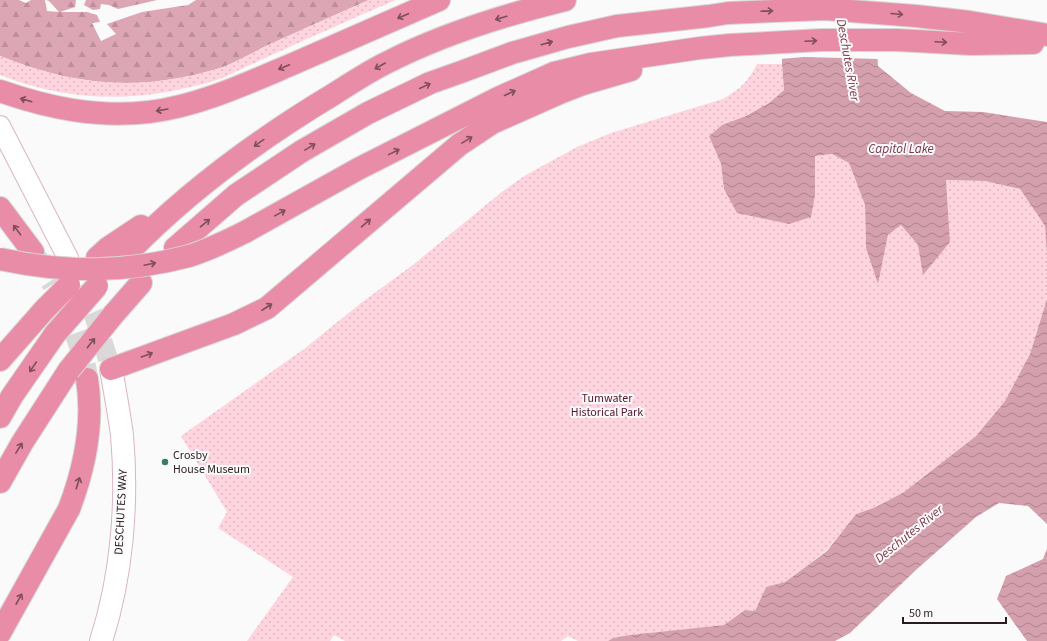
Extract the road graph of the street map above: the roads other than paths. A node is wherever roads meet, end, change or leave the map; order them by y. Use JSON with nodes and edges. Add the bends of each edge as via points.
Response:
{"nodes":[{"id":1,"x":439,"y":0,"type":"edge"},
{"id":2,"x":565,"y":0,"type":"edge"},
{"id":3,"x":1047,"y":35,"type":"edge"},
{"id":4,"x":1047,"y":42,"type":"edge"},
{"id":5,"x":730,"y":45,"type":"junction"},
{"id":6,"x":0,"y":91,"type":"edge"},
{"id":7,"x":0,"y":126,"type":"edge"},
{"id":8,"x":201,"y":187,"type":"junction"},
{"id":9,"x":0,"y":208,"type":"edge"},
{"id":10,"x":175,"y":248,"type":"dead end"},
{"id":11,"x":33,"y":252,"type":"tunnel mouth"},
{"id":12,"x":124,"y":257,"type":"dead end"},
{"id":13,"x":68,"y":258,"type":"tunnel mouth"},
{"id":14,"x":97,"y":258,"type":"dead end"},
{"id":15,"x":0,"y":259,"type":"edge"},
{"id":16,"x":141,"y":283,"type":"dead end"},
{"id":17,"x":59,"y":286,"type":"dead end"},
{"id":18,"x":97,"y":286,"type":"dead end"},
{"id":19,"x":0,"y":360,"type":"edge"},
{"id":20,"x":109,"y":364,"type":"joint"},
{"id":21,"x":78,"y":375,"type":"junction"},
{"id":22,"x":0,"y":417,"type":"edge"},
{"id":23,"x":0,"y":482,"type":"edge"},
{"id":24,"x":1,"y":631,"type":"edge"},
{"id":25,"x":100,"y":641,"type":"edge"}],
"edges":[{"from":1,"to":6,"type":"highway","one_way":true,"via":[[284,67],[205,99],[175,107],[129,113],[77,111],[53,107]]},
{"from":2,"to":8,"type":"highway","one_way":true,"via":[[485,22],[385,63],[294,118]]},
{"from":10,"to":3,"type":"highway","one_way":true,"via":[[236,196],[302,151],[368,113],[430,83],[512,53],[568,37],[617,26],[728,13],[825,9],[970,22]]},
{"from":5,"to":4,"type":"highway","one_way":true,"via":[[822,40],[897,40],[971,44]]},
{"from":15,"to":5,"type":"highway","one_way":true,"bridge":true,"via":[[64,269],[103,269],[143,266],[190,256],[245,232],[358,170],[498,98],[554,73],[590,64]]},
{"from":20,"to":5,"type":"highway","one_way":true,"via":[[234,324],[267,308],[459,145],[492,124],[582,84],[647,66],[722,52]]},
{"from":7,"to":13,"type":"street"},
{"from":8,"to":12,"type":"highway","via":[[162,219]]},
{"from":8,"to":14,"type":"highway","via":[[108,248]]},
{"from":11,"to":9,"type":"highway","one_way":true},
{"from":21,"to":16,"type":"highway","one_way":true,"bridge":true,"via":[[113,315]]},
{"from":17,"to":19,"type":"highway","bridge":true,"via":[[45,308]]},
{"from":18,"to":22,"type":"highway","one_way":true,"bridge":true,"via":[[55,334]]},
{"from":20,"to":25,"type":"main road","name":"DESCHUTES WAY","via":[[122,436],[124,487],[113,596]]},
{"from":23,"to":21,"type":"highway","one_way":true,"via":[[19,450]]},
{"from":24,"to":21,"type":"highway","one_way":true,"via":[[69,509],[75,491],[87,447],[90,400]]}]}
